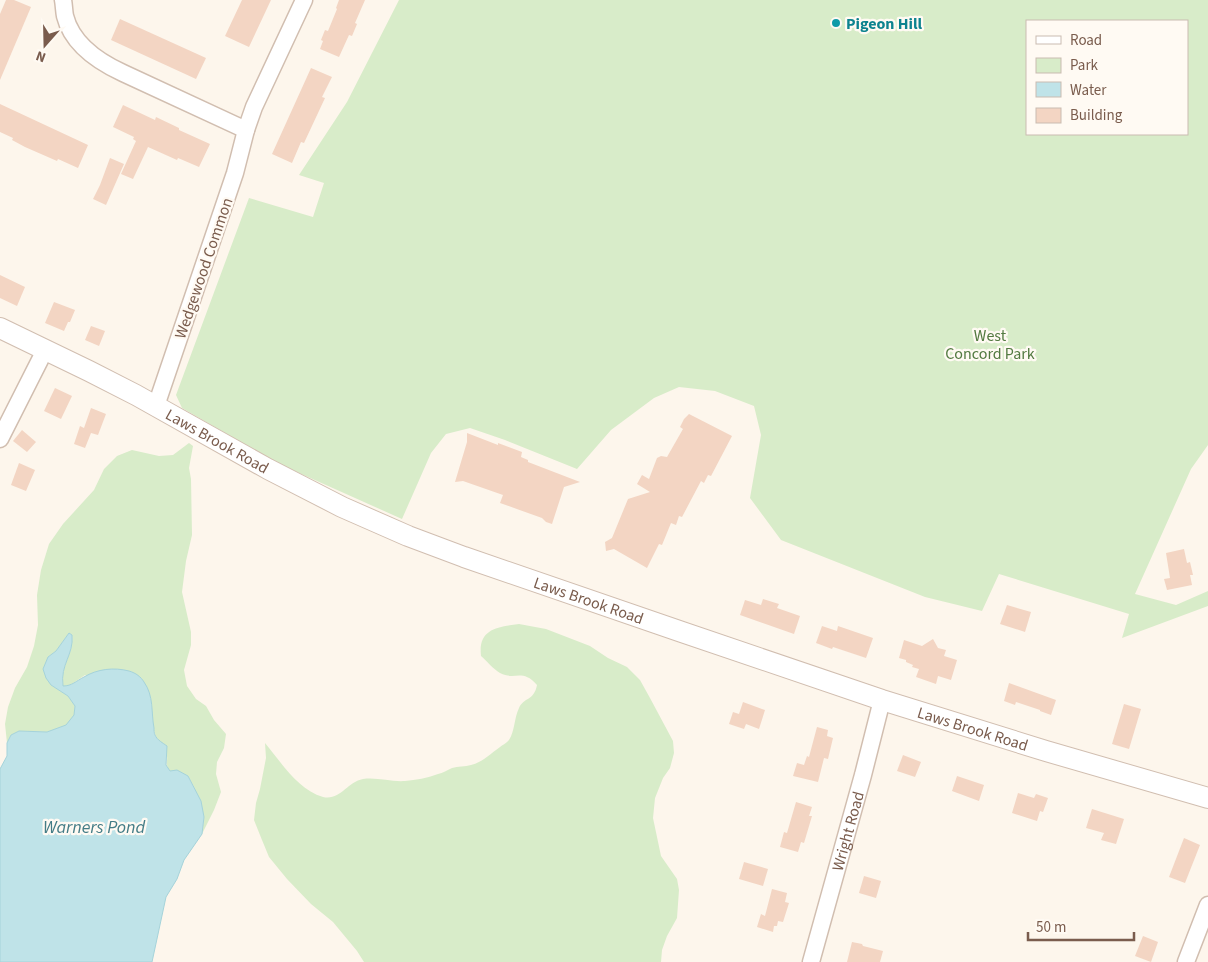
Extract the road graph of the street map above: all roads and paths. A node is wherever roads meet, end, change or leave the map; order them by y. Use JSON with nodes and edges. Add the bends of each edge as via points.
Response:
{"nodes":[{"id":1,"x":63,"y":0,"type":"edge"},
{"id":2,"x":304,"y":0,"type":"edge"},
{"id":3,"x":246,"y":130,"type":"junction"},
{"id":4,"x":0,"y":328,"type":"edge"},
{"id":5,"x":45,"y":350,"type":"junction"},
{"id":6,"x":156,"y":406,"type":"junction"},
{"id":7,"x":0,"y":439,"type":"edge"},
{"id":8,"x":882,"y":700,"type":"junction"},
{"id":9,"x":1208,"y":798,"type":"edge"},
{"id":10,"x":1208,"y":905,"type":"edge"},
{"id":11,"x":810,"y":962,"type":"edge"},
{"id":12,"x":1186,"y":962,"type":"edge"}],
"edges":[{"from":1,"to":3,"type":"street","via":[[65,17],[73,34],[94,57],[122,74]]},
{"from":2,"to":3,"type":"street","name":"Wedgewood Common"},
{"from":3,"to":6,"type":"street","name":"Wedgewood Common","via":[[235,173]]},
{"from":4,"to":5,"type":"street","name":"Laws Brook Road"},
{"from":5,"to":6,"type":"street","name":"Laws Brook Road"},
{"from":5,"to":7,"type":"street"},
{"from":6,"to":8,"type":"street","name":"Laws Brook Road","via":[[275,473],[382,526]]},
{"from":8,"to":9,"type":"street","name":"Laws Brook Road"},
{"from":8,"to":11,"type":"street","name":"Wright Road"},
{"from":10,"to":12,"type":"street"}]}
